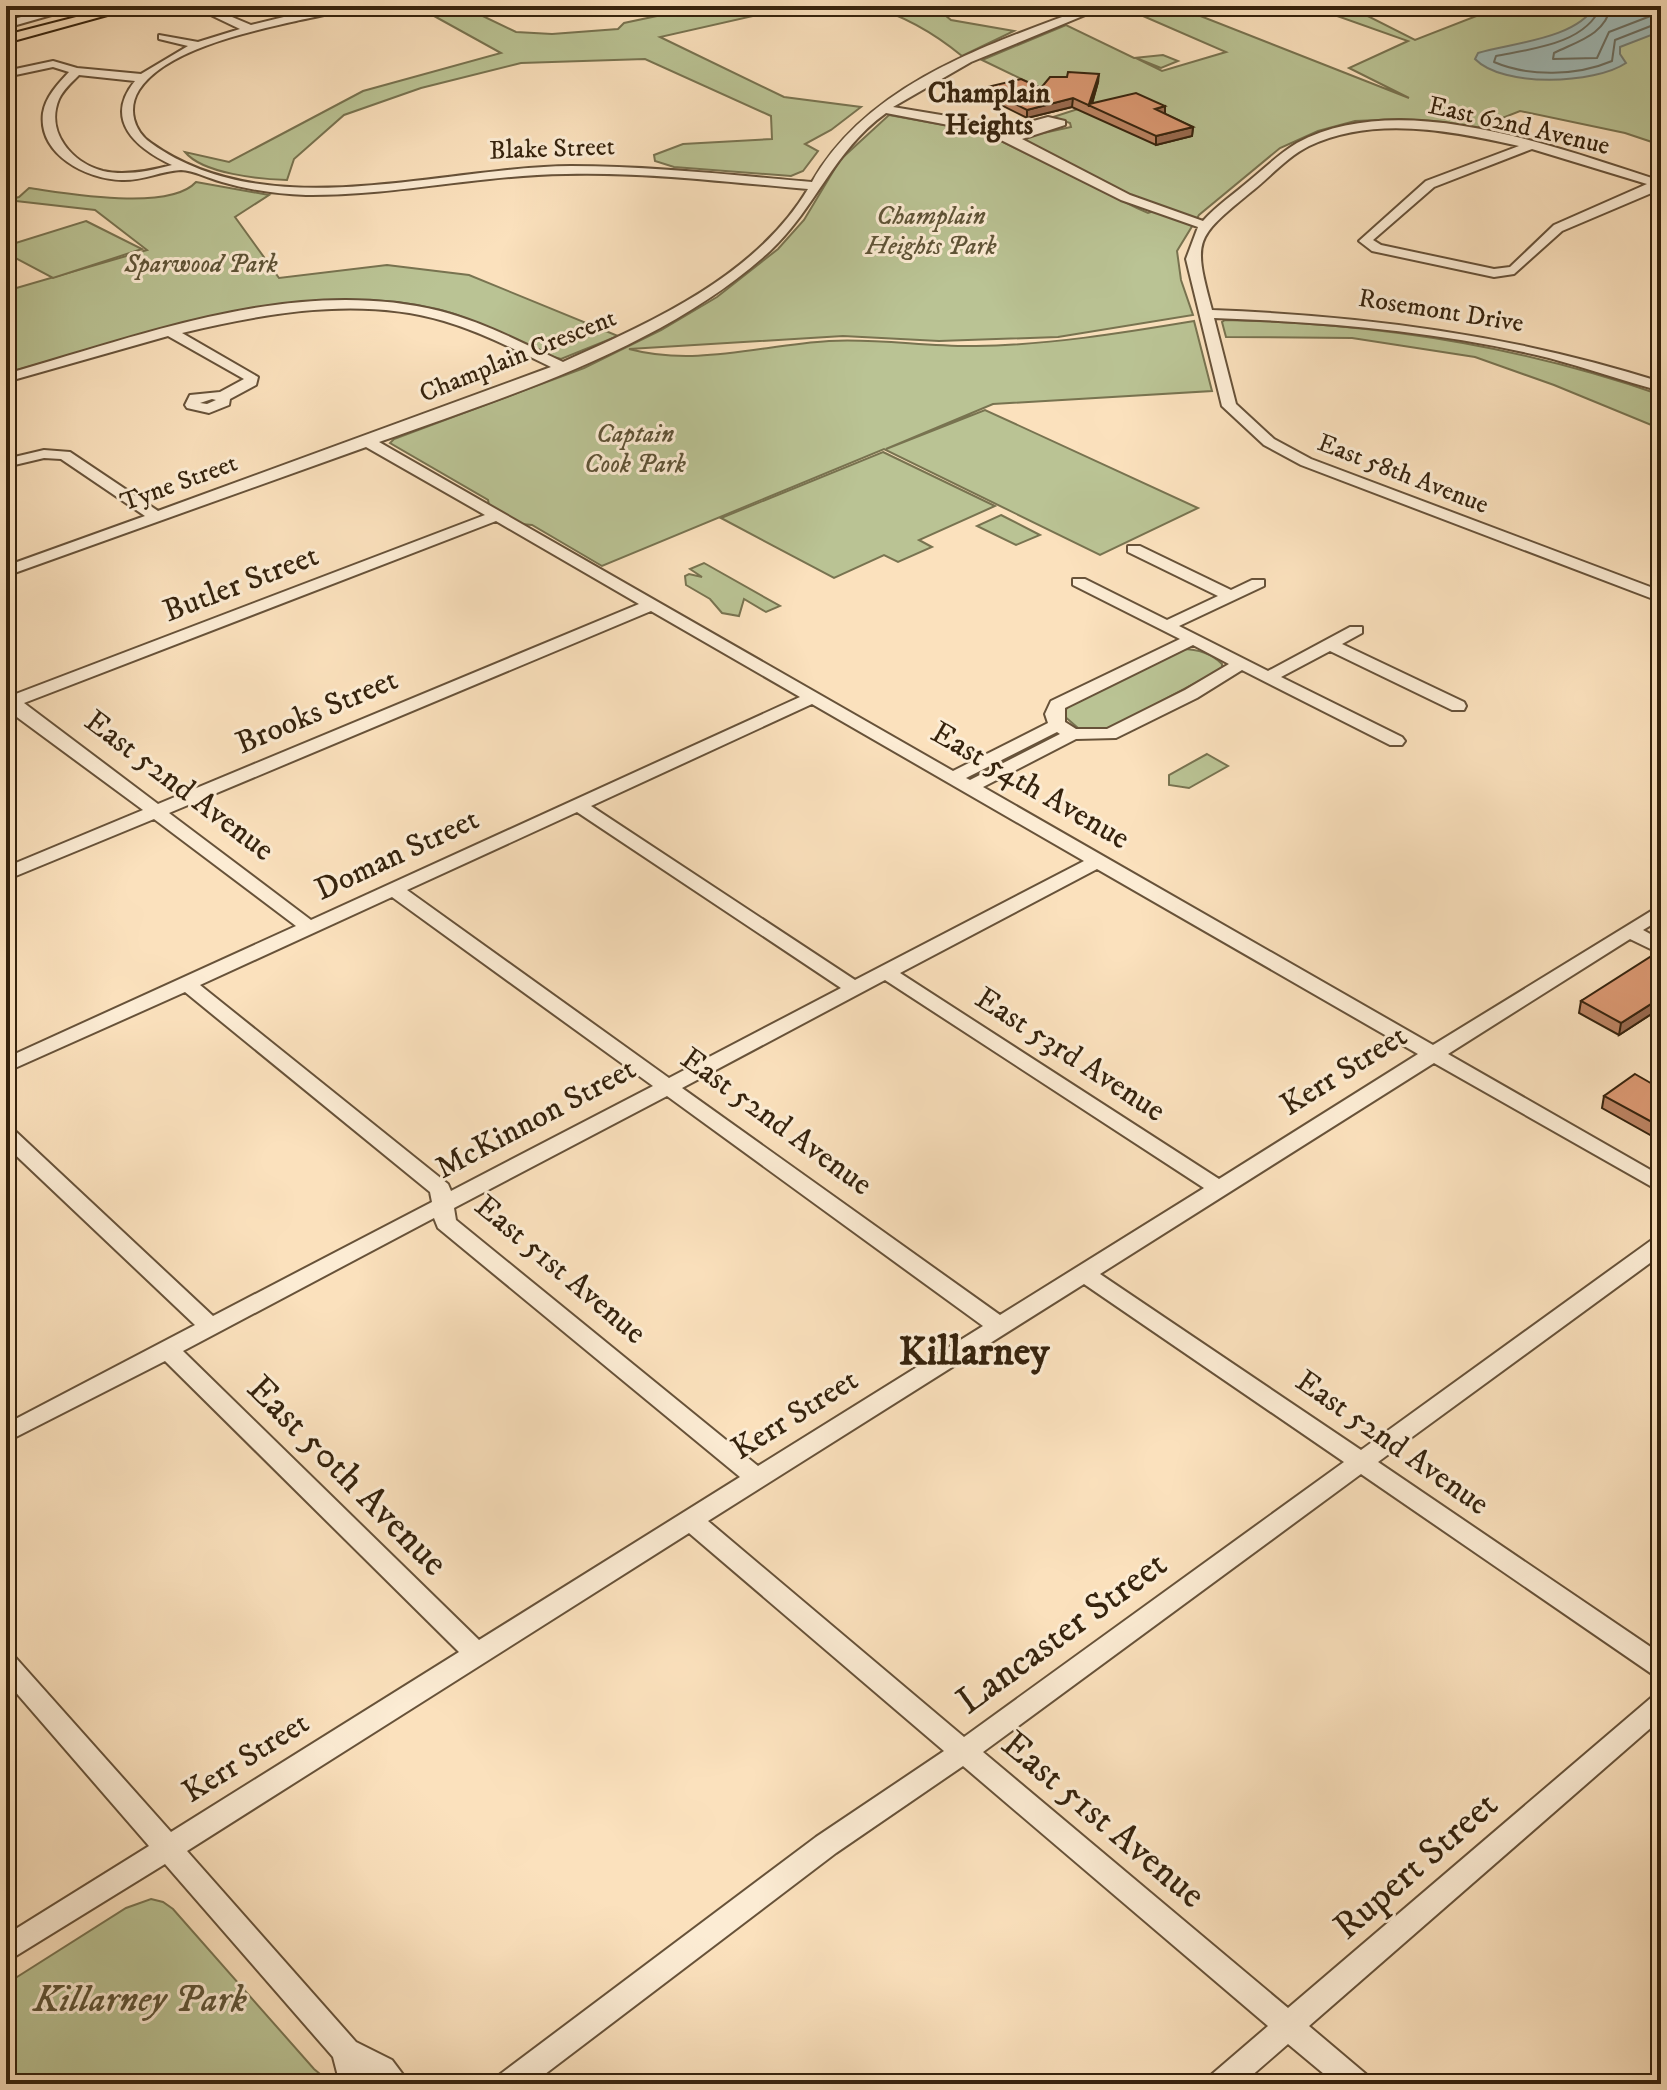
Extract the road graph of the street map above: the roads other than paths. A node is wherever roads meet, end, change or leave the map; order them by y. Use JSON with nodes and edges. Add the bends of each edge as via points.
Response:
{"nodes":[{"id":1,"x":78,"y":6,"type":"edge"},
{"id":2,"x":103,"y":6,"type":"edge"},
{"id":3,"x":134,"y":6,"type":"edge"},
{"id":4,"x":197,"y":6,"type":"edge"},
{"id":5,"x":342,"y":6,"type":"edge"},
{"id":6,"x":1102,"y":6,"type":"edge"},
{"id":7,"x":6,"y":13,"type":"edge"},
{"id":8,"x":18,"y":19,"type":"junction"},
{"id":9,"x":6,"y":25,"type":"edge"},
{"id":10,"x":252,"y":30,"type":"junction"},
{"id":11,"x":6,"y":31,"type":"edge"},
{"id":12,"x":163,"y":37,"type":"dead end"},
{"id":13,"x":6,"y":39,"type":"edge"},
{"id":14,"x":200,"y":46,"type":"junction"},
{"id":15,"x":76,"y":71,"type":"junction"},
{"id":16,"x":6,"y":74,"type":"edge"},
{"id":17,"x":143,"y":78,"type":"junction"},
{"id":18,"x":883,"y":109,"type":"junction"},
{"id":19,"x":1529,"y":146,"type":"junction"},
{"id":20,"x":182,"y":166,"type":"junction"},
{"id":21,"x":1660,"y":185,"type":"edge"},
{"id":22,"x":816,"y":186,"type":"junction"},
{"id":23,"x":1203,"y":225,"type":"junction"},
{"id":24,"x":1208,"y":314,"type":"junction"},
{"id":25,"x":172,"y":333,"type":"junction"},
{"id":26,"x":564,"y":368,"type":"junction"},
{"id":27,"x":6,"y":378,"type":"edge"},
{"id":28,"x":1661,"y":387,"type":"edge"},
{"id":29,"x":222,"y":397,"type":"dead end"},
{"id":30,"x":367,"y":441,"type":"junction"},
{"id":31,"x":6,"y":463,"type":"edge"},
{"id":32,"x":496,"y":516,"type":"junction"},
{"id":33,"x":157,"y":517,"type":"junction"},
{"id":34,"x":1134,"y":549,"type":"dead end"},
{"id":35,"x":6,"y":571,"type":"edge"},
{"id":36,"x":1079,"y":582,"type":"dead end"},
{"id":37,"x":1258,"y":583,"type":"dead end"},
{"id":38,"x":1229,"y":595,"type":"junction"},
{"id":39,"x":1661,"y":597,"type":"edge"},
{"id":40,"x":651,"y":605,"type":"junction"},
{"id":41,"x":1166,"y":626,"type":"junction"},
{"id":42,"x":1356,"y":630,"type":"dead end"},
{"id":43,"x":1193,"y":639,"type":"junction"},
{"id":44,"x":1329,"y":644,"type":"junction"},
{"id":45,"x":1241,"y":664,"type":"junction"},
{"id":46,"x":1269,"y":677,"type":"junction"},
{"id":47,"x":812,"y":698,"type":"junction"},
{"id":48,"x":8,"y":701,"type":"edge"},
{"id":49,"x":1458,"y":706,"type":"dead end"},
{"id":50,"x":1057,"y":725,"type":"junction"},
{"id":51,"x":1073,"y":734,"type":"junction"},
{"id":52,"x":1396,"y":741,"type":"dead end"},
{"id":53,"x":960,"y":783,"type":"junction"},
{"id":54,"x":578,"y":805,"type":"junction"},
{"id":55,"x":156,"y":812,"type":"junction"},
{"id":56,"x":1096,"y":862,"type":"junction"},
{"id":57,"x":6,"y":874,"type":"edge"},
{"id":58,"x":394,"y":889,"type":"junction"},
{"id":59,"x":1661,"y":911,"type":"edge"},
{"id":60,"x":310,"y":928,"type":"junction"},
{"id":61,"x":1630,"y":931,"type":"junction"},
{"id":62,"x":1661,"y":948,"type":"edge"},
{"id":63,"x":887,"y":973,"type":"junction"},
{"id":64,"x":186,"y":983,"type":"junction"},
{"id":65,"x":854,"y":988,"type":"junction"},
{"id":66,"x":1432,"y":1056,"type":"junction"},
{"id":67,"x":6,"y":1066,"type":"edge"},
{"id":68,"x":668,"y":1085,"type":"junction"},
{"id":69,"x":6,"y":1134,"type":"edge"},
{"id":70,"x":1661,"y":1185,"type":"edge"},
{"id":71,"x":1220,"y":1189,"type":"junction"},
{"id":72,"x":442,"y":1204,"type":"junction"},
{"id":73,"x":1661,"y":1244,"type":"edge"},
{"id":74,"x":1085,"y":1274,"type":"junction"},
{"id":75,"x":210,"y":1326,"type":"junction"},
{"id":76,"x":1000,"y":1327,"type":"junction"},
{"id":77,"x":167,"y":1349,"type":"junction"},
{"id":78,"x":6,"y":1434,"type":"edge"},
{"id":79,"x":1359,"y":1462,"type":"junction"},
{"id":80,"x":758,"y":1479,"type":"junction"},
{"id":81,"x":691,"y":1521,"type":"junction"},
{"id":82,"x":478,"y":1655,"type":"junction"},
{"id":83,"x":6,"y":1664,"type":"edge"},
{"id":84,"x":1661,"y":1667,"type":"edge"},
{"id":85,"x":1661,"y":1704,"type":"edge"},
{"id":86,"x":963,"y":1752,"type":"junction"},
{"id":87,"x":167,"y":1848,"type":"junction"},
{"id":88,"x":6,"y":1950,"type":"edge"},
{"id":89,"x":1290,"y":2027,"type":"junction"},
{"id":90,"x":346,"y":2051,"type":"junction"},
{"id":91,"x":355,"y":2084,"type":"edge"},
{"id":92,"x":395,"y":2084,"type":"edge"},
{"id":93,"x":509,"y":2084,"type":"edge"},
{"id":94,"x":1221,"y":2084,"type":"edge"},
{"id":95,"x":1357,"y":2084,"type":"edge"}],
"edges":[{"from":1,"to":8,"type":"street"},
{"from":2,"to":11,"type":"main road"},
{"from":3,"to":13,"type":"main road"},
{"from":4,"to":10,"type":"street"},
{"from":5,"to":10,"type":"street"},
{"from":6,"to":18,"type":"street","name":"Champlain Crescent","via":[[960,63]]},
{"from":7,"to":8,"type":"street"},
{"from":8,"to":9,"type":"street"},
{"from":10,"to":14,"type":"street"},
{"from":12,"to":14,"type":"street"},
{"from":14,"to":17,"type":"street"},
{"from":15,"to":16,"type":"street","via":[[44,64]]},
{"from":15,"to":17,"type":"street"},
{"from":15,"to":20,"type":"street","via":[[52,102],[48,123],[57,146],[77,164],[122,177]]},
{"from":17,"to":20,"type":"street","via":[[127,103],[129,125],[148,147]]},
{"from":18,"to":22,"type":"street","name":"Champlain Crescent","via":[[827,163]]},
{"from":18,"to":23,"type":"street","via":[[1006,136],[1136,204]]},
{"from":19,"to":21,"type":"street","name":"East 62nd Avenue"},
{"from":19,"to":21,"type":"street","via":[[1430,184],[1365,241],[1494,273],[1514,270],[1558,228]]},
{"from":19,"to":23,"type":"street","name":"East 62nd Avenue","via":[[1443,127],[1339,130],[1303,144]]},
{"from":20,"to":22,"type":"street","name":"Blake Street","via":[[290,190],[341,191],[583,169]]},
{"from":22,"to":26,"type":"street","name":"Champlain Crescent","via":[[770,244],[716,288]]},
{"from":23,"to":24,"type":"street","via":[[1192,259]]},
{"from":24,"to":28,"type":"street","name":"Rosemont Drive","via":[[1424,328],[1572,359]]},
{"from":24,"to":39,"type":"street","name":"East 58th Avenue","via":[[1229,406],[1269,442],[1335,474]]},
{"from":25,"to":26,"type":"street","via":[[282,308],[372,305],[446,317]]},
{"from":25,"to":27,"type":"street"},
{"from":25,"to":29,"type":"street","via":[[251,377],[244,388]]},
{"from":26,"to":30,"type":"street","name":"Champlain Crescent"},
{"from":30,"to":32,"type":"street","name":"East 54th Avenue"},
{"from":30,"to":33,"type":"street","name":"Tyne Street"},
{"from":31,"to":33,"type":"street","via":[[56,453],[73,458]]},
{"from":32,"to":40,"type":"street","name":"East 54th Avenue"},
{"from":32,"to":48,"type":"street","name":"Butler Street"},
{"from":33,"to":35,"type":"street","name":"Tyne Street"},
{"from":34,"to":38,"type":"street"},
{"from":36,"to":41,"type":"street"},
{"from":37,"to":38,"type":"street"},
{"from":38,"to":41,"type":"street"},
{"from":40,"to":47,"type":"street","name":"East 54th Avenue"},
{"from":40,"to":55,"type":"street","name":"Brooks Street"},
{"from":41,"to":43,"type":"street"},
{"from":42,"to":44,"type":"street"},
{"from":43,"to":45,"type":"street"},
{"from":43,"to":50,"type":"street","via":[[1057,705]]},
{"from":44,"to":46,"type":"street"},
{"from":44,"to":49,"type":"street"},
{"from":45,"to":46,"type":"street"},
{"from":45,"to":51,"type":"street","via":[[1110,734]]},
{"from":46,"to":52,"type":"street"},
{"from":47,"to":53,"type":"street","name":"East 54th Avenue"},
{"from":47,"to":54,"type":"street","name":"Doman Street"},
{"from":48,"to":55,"type":"street","name":"East 52nd Avenue"},
{"from":50,"to":51,"type":"street"},
{"from":50,"to":53,"type":"street"},
{"from":51,"to":53,"type":"street"},
{"from":53,"to":56,"type":"street","name":"East 54th Avenue"},
{"from":54,"to":58,"type":"street","name":"Doman Street"},
{"from":54,"to":65,"type":"street"},
{"from":55,"to":57,"type":"street","name":"Brooks Street"},
{"from":55,"to":60,"type":"street","name":"East 52nd Avenue"},
{"from":56,"to":63,"type":"street","name":"McKinnon Street"},
{"from":56,"to":66,"type":"street","name":"East 54th Avenue"},
{"from":58,"to":60,"type":"street","name":"Doman Street"},
{"from":58,"to":68,"type":"street","name":"East 52nd Avenue"},
{"from":59,"to":61,"type":"street","name":"Kerr Street"},
{"from":60,"to":64,"type":"street","name":"Doman Street"},
{"from":61,"to":62,"type":"street"},
{"from":61,"to":66,"type":"street","name":"Kerr Street"},
{"from":63,"to":65,"type":"street","name":"McKinnon Street"},
{"from":63,"to":71,"type":"street","name":"East 53rd Avenue"},
{"from":64,"to":67,"type":"street","name":"Doman Street"},
{"from":64,"to":72,"type":"street","name":"East 51st Avenue","via":[[440,1189]]},
{"from":65,"to":68,"type":"street","name":"McKinnon Street"},
{"from":66,"to":70,"type":"street","name":"East 54th Avenue"},
{"from":66,"to":71,"type":"street","name":"Kerr Street"},
{"from":68,"to":72,"type":"street","name":"McKinnon Street"},
{"from":68,"to":76,"type":"street","name":"East 52nd Avenue"},
{"from":69,"to":75,"type":"street"},
{"from":71,"to":74,"type":"street","name":"Kerr Street"},
{"from":72,"to":75,"type":"street","name":"McKinnon Street"},
{"from":72,"to":80,"type":"street","name":"East 51st Avenue","via":[[446,1223]]},
{"from":73,"to":79,"type":"street","name":"Lancaster Street"},
{"from":74,"to":76,"type":"street","name":"Kerr Street"},
{"from":74,"to":79,"type":"street","name":"East 52nd Avenue"},
{"from":75,"to":77,"type":"street","name":"McKinnon Street"},
{"from":76,"to":80,"type":"street","name":"Kerr Street"},
{"from":77,"to":78,"type":"street","name":"McKinnon Street"},
{"from":77,"to":82,"type":"street","name":"East 50th Avenue"},
{"from":79,"to":84,"type":"street","name":"East 52nd Avenue"},
{"from":79,"to":86,"type":"street","name":"Lancaster Street"},
{"from":80,"to":81,"type":"street","name":"Kerr Street"},
{"from":81,"to":82,"type":"street","name":"Kerr Street"},
{"from":81,"to":86,"type":"street","name":"East 51st Avenue"},
{"from":82,"to":87,"type":"street","name":"Kerr Street"},
{"from":83,"to":87,"type":"street"},
{"from":85,"to":89,"type":"street","name":"Rupert Street"},
{"from":86,"to":89,"type":"street","name":"East 51st Avenue"},
{"from":86,"to":93,"type":"street","name":"Lancaster Street","via":[[826,1845]]},
{"from":87,"to":88,"type":"street","name":"Kerr Street"},
{"from":87,"to":90,"type":"street"},
{"from":89,"to":94,"type":"street","name":"Rupert Street"},
{"from":89,"to":95,"type":"street","name":"East 51st Avenue"},
{"from":90,"to":91,"type":"street"},
{"from":90,"to":92,"type":"street","via":[[382,2069]]}]}
